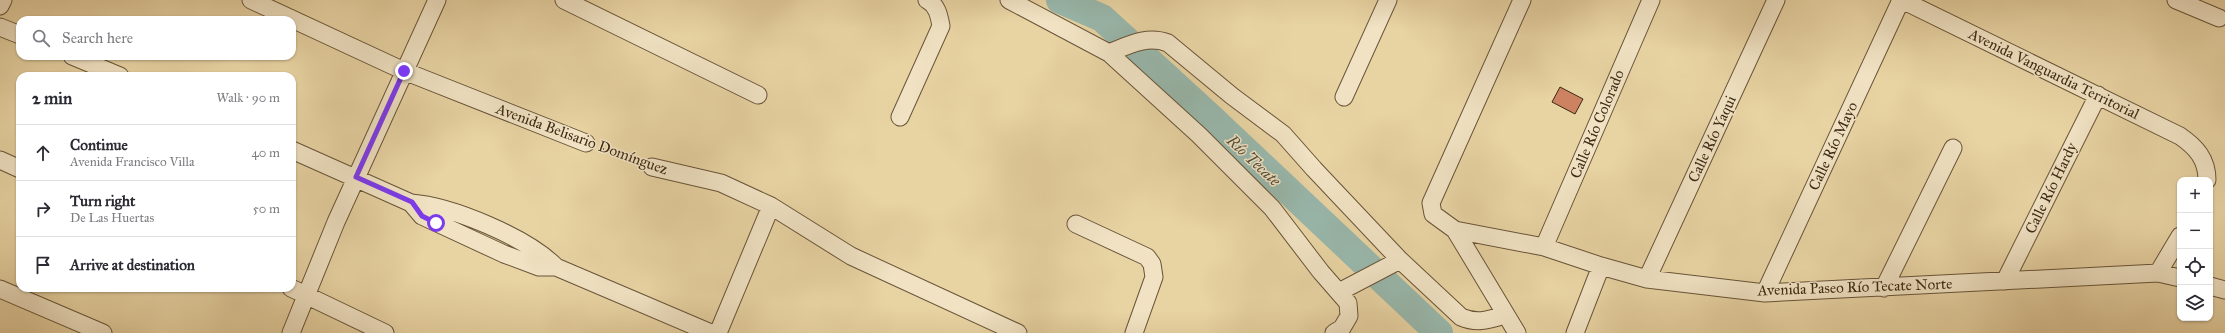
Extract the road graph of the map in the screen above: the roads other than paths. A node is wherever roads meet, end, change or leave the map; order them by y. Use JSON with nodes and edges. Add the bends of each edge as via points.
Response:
{"nodes":[{"id":1,"x":3,"y":0,"type":"edge"},
{"id":2,"x":251,"y":0,"type":"edge"},
{"id":3,"x":437,"y":0,"type":"edge"},
{"id":4,"x":564,"y":0,"type":"edge"},
{"id":5,"x":927,"y":0,"type":"edge"},
{"id":6,"x":1009,"y":0,"type":"edge"},
{"id":7,"x":1388,"y":0,"type":"edge"},
{"id":8,"x":1522,"y":0,"type":"edge"},
{"id":9,"x":1651,"y":0,"type":"edge"},
{"id":10,"x":1776,"y":0,"type":"edge"},
{"id":11,"x":1901,"y":0,"type":"edge"},
{"id":12,"x":2176,"y":0,"type":"edge"},
{"id":13,"x":0,"y":6,"type":"edge"},
{"id":14,"x":285,"y":16,"type":"edge"},
{"id":15,"x":2219,"y":18,"type":"dead end"},
{"id":16,"x":296,"y":21,"type":"edge"},
{"id":17,"x":0,"y":27,"type":"edge"},
{"id":18,"x":16,"y":33,"type":"edge"},
{"id":19,"x":1109,"y":53,"type":"junction"},
{"id":20,"x":82,"y":60,"type":"edge"},
{"id":21,"x":404,"y":71,"type":"junction"},
{"id":22,"x":110,"y":72,"type":"edge"},
{"id":23,"x":758,"y":95,"type":"dead end"},
{"id":24,"x":2098,"y":95,"type":"junction"},
{"id":25,"x":1344,"y":97,"type":"dead end"},
{"id":26,"x":900,"y":117,"type":"dead end"},
{"id":27,"x":586,"y":144,"type":"road end"},
{"id":28,"x":1953,"y":148,"type":"dead end"},
{"id":29,"x":296,"y":152,"type":"edge"},
{"id":30,"x":0,"y":160,"type":"edge"},
{"id":31,"x":16,"y":167,"type":"edge"},
{"id":32,"x":652,"y":167,"type":"road end"},
{"id":33,"x":356,"y":177,"type":"junction"},
{"id":34,"x":2207,"y":177,"type":"edge"},
{"id":35,"x":771,"y":206,"type":"junction"},
{"id":36,"x":1076,"y":224,"type":"dead end"},
{"id":37,"x":1455,"y":230,"type":"junction"},
{"id":38,"x":2177,"y":241,"type":"edge"},
{"id":39,"x":1544,"y":247,"type":"junction"},
{"id":40,"x":1400,"y":260,"type":"junction"},
{"id":41,"x":1601,"y":266,"type":"junction"},
{"id":42,"x":2158,"y":273,"type":"junction"},
{"id":43,"x":2177,"y":277,"type":"edge"},
{"id":44,"x":1648,"y":279,"type":"junction"},
{"id":45,"x":2004,"y":281,"type":"junction"},
{"id":46,"x":2213,"y":287,"type":"edge"},
{"id":47,"x":1884,"y":288,"type":"junction"},
{"id":48,"x":0,"y":289,"type":"edge"},
{"id":49,"x":296,"y":290,"type":"edge"},
{"id":50,"x":2225,"y":290,"type":"edge"},
{"id":51,"x":1338,"y":292,"type":"junction"},
{"id":52,"x":1765,"y":293,"type":"junction"},
{"id":53,"x":306,"y":295,"type":"junction"},
{"id":54,"x":1505,"y":315,"type":"junction"},
{"id":55,"x":103,"y":333,"type":"edge"},
{"id":56,"x":291,"y":333,"type":"edge"},
{"id":57,"x":385,"y":333,"type":"edge"},
{"id":58,"x":711,"y":333,"type":"edge"},
{"id":59,"x":718,"y":333,"type":"edge"},
{"id":60,"x":1018,"y":333,"type":"edge"},
{"id":61,"x":1134,"y":333,"type":"edge"},
{"id":62,"x":1334,"y":333,"type":"edge"},
{"id":63,"x":1517,"y":333,"type":"edge"},
{"id":64,"x":1574,"y":333,"type":"edge"}],
"edges":[{"from":1,"to":13,"type":"street"},
{"from":2,"to":14,"type":"street","name":"Avenida Belisario Domínguez"},
{"from":3,"to":21,"type":"street"},
{"from":4,"to":23,"type":"street"},
{"from":5,"to":26,"type":"street","via":[[938,12],[941,26]]},
{"from":6,"to":19,"type":"street"},
{"from":7,"to":25,"type":"street"},
{"from":8,"to":37,"type":"street","name":"Avenida Paseo Río Tecate Norte","via":[[1431,203],[1433,214]]},
{"from":9,"to":39,"type":"street","name":"Calle Río Colorado"},
{"from":10,"to":44,"type":"street","name":"Calle Río Yaqui"},
{"from":11,"to":24,"type":"street","name":"Avenida Vanguardia Territorial"},
{"from":11,"to":52,"type":"street","name":"Calle Río Mayo"},
{"from":12,"to":15,"type":"street"},
{"from":16,"to":21,"type":"street","name":"Avenida Belisario Domínguez"},
{"from":17,"to":18,"type":"street"},
{"from":19,"to":40,"type":"street","via":[[1144,40],[1157,39],[1168,43],[1283,134]]},
{"from":19,"to":51,"type":"street","via":[[1199,135],[1272,208]]},
{"from":20,"to":22,"type":"street"},
{"from":21,"to":27,"type":"street","name":"Avenida Belisario Domínguez"},
{"from":21,"to":33,"type":"street"},
{"from":24,"to":34,"type":"street","name":"Avenida Vanguardia Territorial","via":[[2180,136],[2195,147],[2207,169]]},
{"from":24,"to":45,"type":"street","name":"Calle Río Hardy"},
{"from":28,"to":47,"type":"street"},
{"from":29,"to":33,"type":"street"},
{"from":30,"to":31,"type":"street"},
{"from":32,"to":35,"type":"street","name":"Avenida Belisario Domínguez","via":[[721,183]]},
{"from":33,"to":53,"type":"street"},
{"from":33,"to":58,"type":"street","via":[[412,202],[422,216],[504,254],[539,267],[556,267]]},
{"from":35,"to":59,"type":"street"},
{"from":35,"to":60,"type":"street","name":"Avenida Belisario Domínguez","via":[[851,256]]},
{"from":36,"to":61,"type":"street","via":[[1147,257],[1152,264],[1154,277]]},
{"from":37,"to":39,"type":"street","name":"Avenida Paseo Río Tecate Norte"},
{"from":37,"to":54,"type":"street"},
{"from":38,"to":42,"type":"street"},
{"from":39,"to":41,"type":"street","name":"Avenida Paseo Río Tecate Norte"},
{"from":40,"to":51,"type":"street"},
{"from":40,"to":54,"type":"street","via":[[1461,317],[1482,322]]},
{"from":41,"to":44,"type":"street","name":"Avenida Paseo Río Tecate Norte"},
{"from":41,"to":64,"type":"street"},
{"from":42,"to":43,"type":"street","name":"Avenida Paseo Río Tecate Norte"},
{"from":42,"to":45,"type":"street","name":"Avenida Paseo Río Tecate Norte"},
{"from":44,"to":52,"type":"street","name":"Avenida Paseo Río Tecate Norte"},
{"from":45,"to":47,"type":"street","name":"Avenida Paseo Río Tecate Norte"},
{"from":46,"to":50,"type":"street"},
{"from":47,"to":52,"type":"street","name":"Avenida Paseo Río Tecate Norte"},
{"from":48,"to":55,"type":"street"},
{"from":49,"to":53,"type":"street"},
{"from":51,"to":62,"type":"street","via":[[1348,303],[1349,316],[1342,328]]},
{"from":53,"to":56,"type":"street"},
{"from":53,"to":57,"type":"street"},
{"from":54,"to":63,"type":"street"}]}
